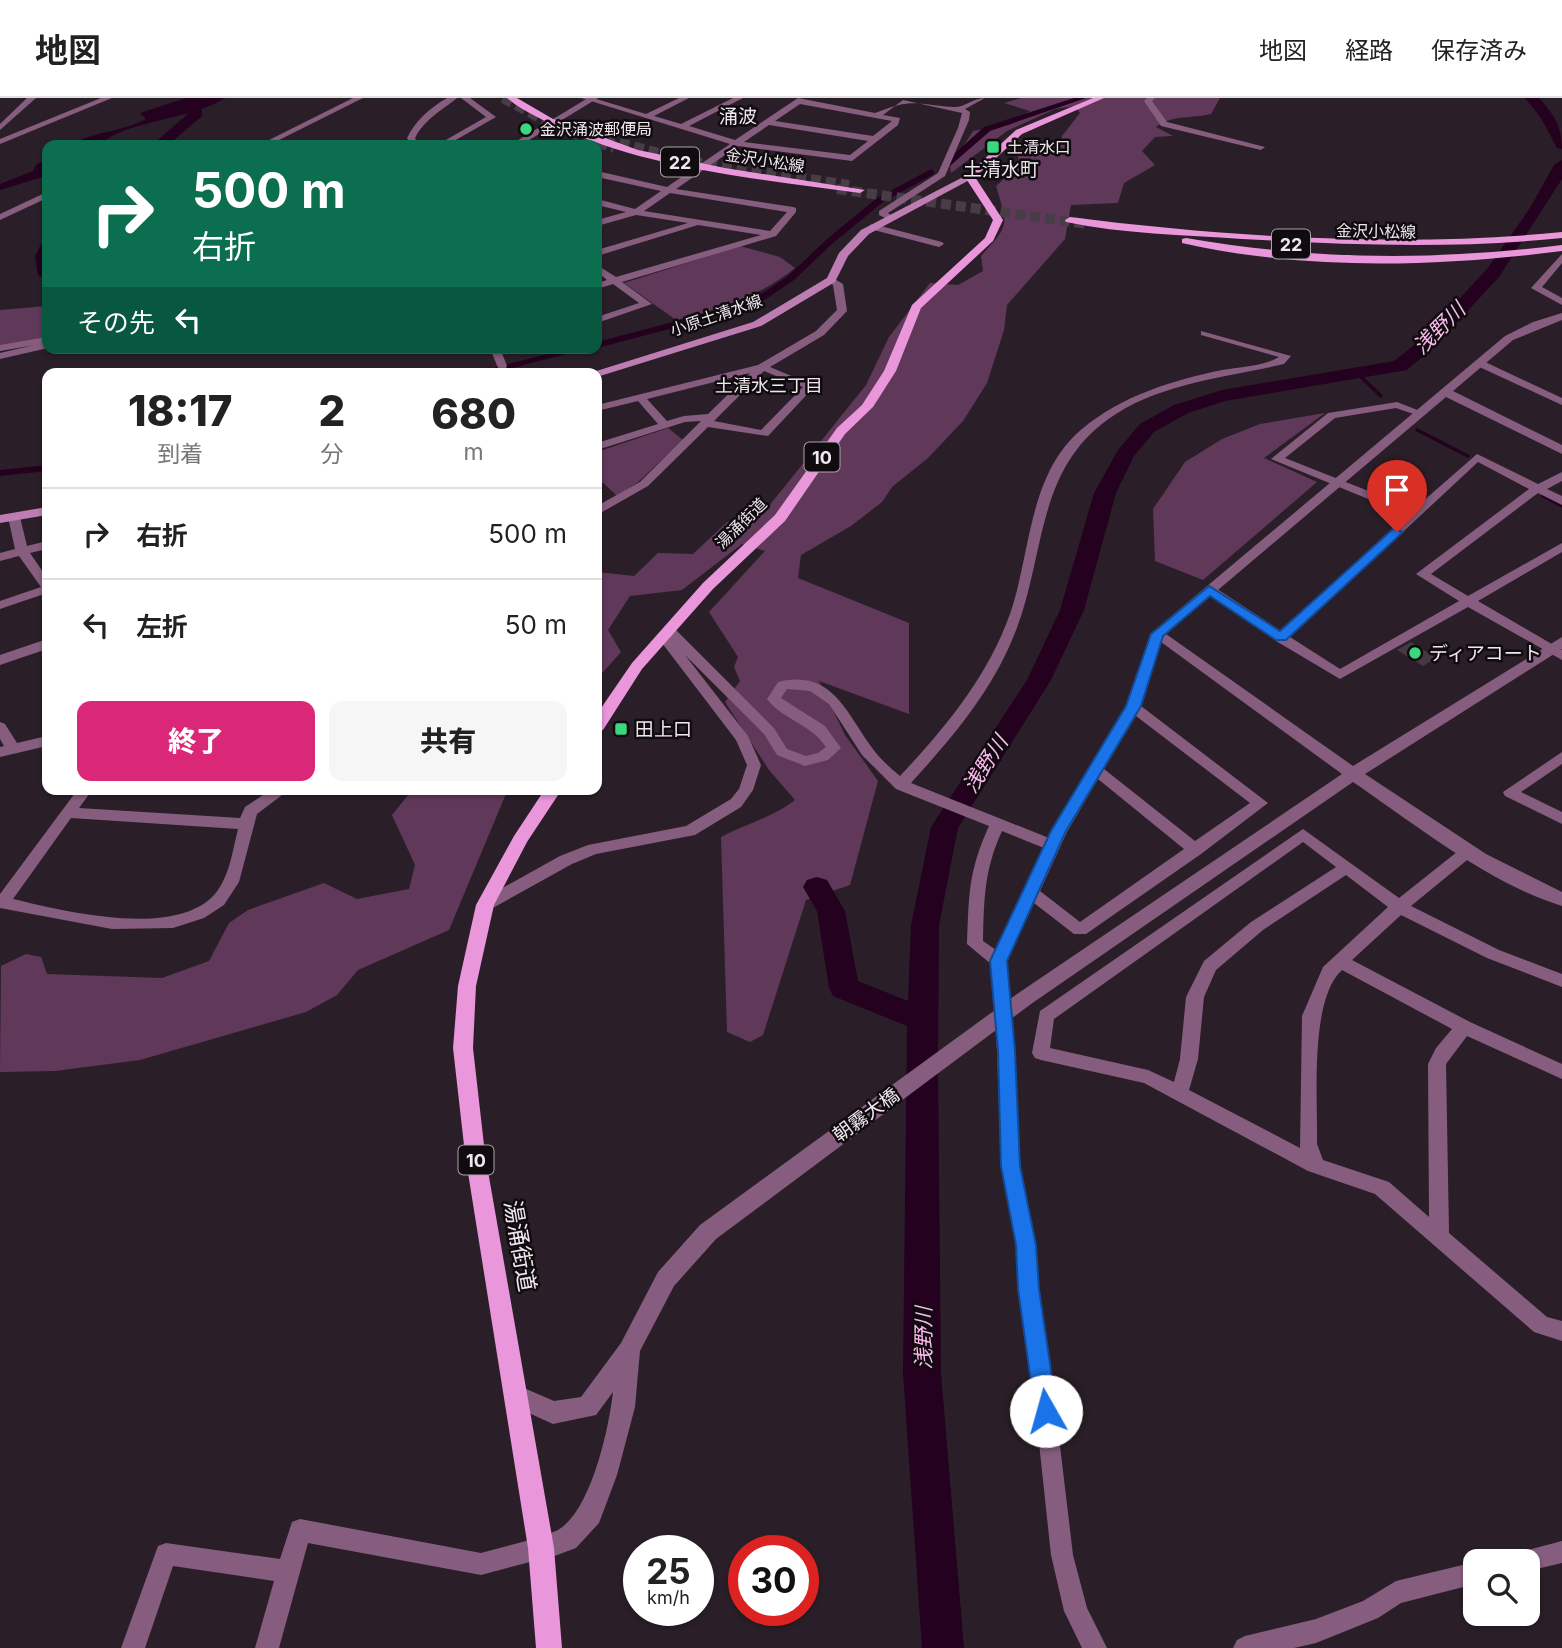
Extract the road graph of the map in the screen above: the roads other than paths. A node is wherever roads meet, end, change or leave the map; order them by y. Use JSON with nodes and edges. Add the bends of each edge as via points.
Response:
{"nodes":[{"id":1,"x":108,"y":98,"type":"edge"},
{"id":2,"x":359,"y":98,"type":"edge"},
{"id":3,"x":453,"y":98,"type":"edge"},
{"id":4,"x":465,"y":98,"type":"edge"},
{"id":5,"x":511,"y":98,"type":"edge"},
{"id":6,"x":685,"y":98,"type":"edge"},
{"id":7,"x":740,"y":98,"type":"edge"},
{"id":8,"x":901,"y":98,"type":"edge"},
{"id":9,"x":981,"y":98,"type":"edge"},
{"id":10,"x":1100,"y":98,"type":"edge"},
{"id":11,"x":1151,"y":98,"type":"edge"},
{"id":12,"x":590,"y":99,"type":"edge"},
{"id":13,"x":35,"y":100,"type":"edge"},
{"id":14,"x":801,"y":100,"type":"edge"},
{"id":15,"x":958,"y":110,"type":"junction"},
{"id":16,"x":38,"y":115,"type":"dead end"},
{"id":17,"x":648,"y":116,"type":"junction"},
{"id":18,"x":876,"y":116,"type":"junction"},
{"id":19,"x":768,"y":121,"type":"junction"},
{"id":20,"x":554,"y":123,"type":"junction"},
{"id":21,"x":41,"y":125,"type":"junction"},
{"id":22,"x":681,"y":127,"type":"junction"},
{"id":23,"x":0,"y":128,"type":"edge"},
{"id":24,"x":874,"y":139,"type":"junction"},
{"id":25,"x":273,"y":140,"type":"edge"},
{"id":26,"x":412,"y":140,"type":"edge"},
{"id":27,"x":450,"y":140,"type":"edge"},
{"id":28,"x":524,"y":140,"type":"edge"},
{"id":29,"x":601,"y":140,"type":"tunnel mouth"},
{"id":30,"x":602,"y":140,"type":"tunnel mouth"},
{"id":31,"x":0,"y":142,"type":"edge"},
{"id":32,"x":739,"y":144,"type":"junction"},
{"id":33,"x":1261,"y":147,"type":"dead end"},
{"id":34,"x":703,"y":166,"type":"junction"},
{"id":35,"x":602,"y":175,"type":"edge"},
{"id":36,"x":607,"y":176,"type":"junction"},
{"id":37,"x":970,"y":177,"type":"junction"},
{"id":38,"x":602,"y":178,"type":"edge"},
{"id":39,"x":668,"y":190,"type":"junction"},
{"id":40,"x":860,"y":190,"type":"dead end"},
{"id":41,"x":42,"y":197,"type":"edge"},
{"id":42,"x":602,"y":203,"type":"edge"},
{"id":43,"x":636,"y":212,"type":"junction"},
{"id":44,"x":0,"y":217,"type":"edge"},
{"id":45,"x":889,"y":217,"type":"junction"},
{"id":46,"x":1070,"y":219,"type":"tunnel mouth"},
{"id":47,"x":602,"y":222,"type":"edge"},
{"id":48,"x":700,"y":222,"type":"junction"},
{"id":49,"x":1088,"y":222,"type":"junction"},
{"id":50,"x":1115,"y":226,"type":"dead end"},
{"id":51,"x":873,"y":227,"type":"junction"},
{"id":52,"x":773,"y":234,"type":"junction"},
{"id":53,"x":1555,"y":243,"type":"edge"},
{"id":54,"x":939,"y":244,"type":"dead end"},
{"id":55,"x":1465,"y":250,"type":"junction"},
{"id":56,"x":602,"y":251,"type":"edge"},
{"id":57,"x":1562,"y":257,"type":"edge"},
{"id":58,"x":602,"y":272,"type":"edge"},
{"id":59,"x":1562,"y":277,"type":"edge"},
{"id":60,"x":1544,"y":278,"type":"junction"},
{"id":61,"x":831,"y":280,"type":"junction"},
{"id":62,"x":614,"y":281,"type":"junction"},
{"id":63,"x":602,"y":285,"type":"edge"},
{"id":64,"x":1562,"y":302,"type":"edge"},
{"id":65,"x":1562,"y":316,"type":"edge"},
{"id":66,"x":602,"y":318,"type":"edge"},
{"id":67,"x":1205,"y":333,"type":"dead end"},
{"id":68,"x":42,"y":341,"type":"edge"},
{"id":69,"x":42,"y":346,"type":"edge"},
{"id":70,"x":0,"y":348,"type":"edge"},
{"id":71,"x":497,"y":354,"type":"edge"},
{"id":72,"x":0,"y":356,"type":"edge"},
{"id":73,"x":1479,"y":363,"type":"junction"},
{"id":74,"x":502,"y":366,"type":"dead end"},
{"id":75,"x":762,"y":367,"type":"junction"},
{"id":76,"x":602,"y":371,"type":"edge"},
{"id":77,"x":1445,"y":392,"type":"junction"},
{"id":78,"x":640,"y":397,"type":"junction"},
{"id":79,"x":1562,"y":402,"type":"edge"},
{"id":80,"x":602,"y":407,"type":"edge"},
{"id":81,"x":1419,"y":413,"type":"junction"},
{"id":82,"x":710,"y":420,"type":"junction"},
{"id":83,"x":665,"y":425,"type":"junction"},
{"id":84,"x":602,"y":445,"type":"edge"},
{"id":85,"x":1562,"y":450,"type":"edge"},
{"id":86,"x":1562,"y":476,"type":"edge"},
{"id":87,"x":1335,"y":483,"type":"junction"},
{"id":88,"x":1538,"y":489,"type":"junction"},
{"id":89,"x":1562,"y":501,"type":"edge"},
{"id":90,"x":602,"y":508,"type":"edge"},
{"id":91,"x":42,"y":511,"type":"edge"},
{"id":92,"x":1416,"y":514,"type":"junction"},
{"id":93,"x":7,"y":518,"type":"edge"},
{"id":94,"x":42,"y":546,"type":"edge"},
{"id":95,"x":1562,"y":547,"type":"edge"},
{"id":96,"x":22,"y":551,"type":"junction"},
{"id":97,"x":0,"y":557,"type":"edge"},
{"id":98,"x":42,"y":581,"type":"edge"},
{"id":99,"x":42,"y":590,"type":"edge"},
{"id":100,"x":1209,"y":590,"type":"junction"},
{"id":101,"x":1469,"y":601,"type":"junction"},
{"id":102,"x":0,"y":605,"type":"edge"},
{"id":103,"x":667,"y":634,"type":"junction"},
{"id":104,"x":1157,"y":634,"type":"junction"},
{"id":105,"x":1281,"y":638,"type":"junction"},
{"id":106,"x":42,"y":646,"type":"edge"},
{"id":107,"x":1558,"y":649,"type":"edge"},
{"id":108,"x":0,"y":660,"type":"edge"},
{"id":109,"x":1133,"y":706,"type":"junction"},
{"id":110,"x":602,"y":718,"type":"edge"},
{"id":111,"x":0,"y":727,"type":"edge"},
{"id":112,"x":42,"y":742,"type":"edge"},
{"id":113,"x":7,"y":750,"type":"edge"},
{"id":114,"x":1562,"y":757,"type":"edge"},
{"id":115,"x":1095,"y":769,"type":"junction"},
{"id":116,"x":1353,"y":774,"type":"junction"},
{"id":117,"x":908,"y":788,"type":"junction"},
{"id":118,"x":82,"y":795,"type":"edge"},
{"id":119,"x":273,"y":795,"type":"edge"},
{"id":120,"x":550,"y":795,"type":"edge"},
{"id":121,"x":69,"y":813,"type":"junction"},
{"id":122,"x":1562,"y":819,"type":"edge"},
{"id":123,"x":995,"y":822,"type":"junction"},
{"id":124,"x":246,"y":824,"type":"junction"},
{"id":125,"x":1052,"y":845,"type":"junction"},
{"id":126,"x":1196,"y":850,"type":"junction"},
{"id":127,"x":1467,"y":852,"type":"junction"},
{"id":128,"x":1346,"y":868,"type":"junction"},
{"id":129,"x":1030,"y":892,"type":"junction"},
{"id":130,"x":1562,"y":899,"type":"edge"},
{"id":131,"x":1,"y":902,"type":"edge"},
{"id":132,"x":485,"y":905,"type":"junction"},
{"id":133,"x":1399,"y":907,"type":"junction"},
{"id":134,"x":999,"y":961,"type":"junction"},
{"id":135,"x":1339,"y":961,"type":"junction"},
{"id":136,"x":1562,"y":981,"type":"edge"},
{"id":137,"x":1464,"y":1027,"type":"junction"},
{"id":138,"x":1562,"y":1072,"type":"edge"},
{"id":139,"x":1179,"y":1094,"type":"junction"},
{"id":140,"x":1315,"y":1165,"type":"junction"},
{"id":141,"x":1439,"y":1234,"type":"junction"},
{"id":142,"x":1562,"y":1331,"type":"edge"},
{"id":143,"x":629,"y":1350,"type":"junction"},
{"id":144,"x":517,"y":1396,"type":"junction"},
{"id":145,"x":541,"y":1548,"type":"junction"},
{"id":146,"x":1562,"y":1552,"type":"edge"},
{"id":147,"x":1540,"y":1557,"type":"edge"},
{"id":148,"x":288,"y":1572,"type":"junction"},
{"id":149,"x":1463,"y":1576,"type":"edge"},
{"id":150,"x":132,"y":1648,"type":"edge"},
{"id":151,"x":267,"y":1648,"type":"edge"},
{"id":152,"x":549,"y":1648,"type":"edge"},
{"id":153,"x":1095,"y":1648,"type":"edge"},
{"id":154,"x":1245,"y":1648,"type":"edge"}],
"edges":[{"from":1,"to":21,"type":"street"},
{"from":2,"to":25,"type":"street"},
{"from":3,"to":26,"type":"street","via":[[422,122]]},
{"from":4,"to":27,"type":"street","via":[[492,117]]},
{"from":5,"to":20,"type":"main road","name":"金沢小松線","number":"22"},
{"from":6,"to":17,"type":"street"},
{"from":7,"to":22,"type":"street"},
{"from":8,"to":15,"type":"street"},
{"from":8,"to":18,"type":"street"},
{"from":9,"to":15,"type":"street"},
{"from":10,"to":37,"type":"main road","via":[[1019,132]]},
{"from":11,"to":33,"type":"street","via":[[1148,101],[1164,124]]},
{"from":12,"to":17,"type":"street"},
{"from":12,"to":20,"type":"street"},
{"from":13,"to":23,"type":"street"},
{"from":14,"to":18,"type":"street"},
{"from":14,"to":19,"type":"street"},
{"from":15,"to":45,"type":"street","via":[[966,112],[965,124],[944,161],[942,174],[882,214]]},
{"from":16,"to":21,"type":"street"},
{"from":17,"to":22,"type":"street"},
{"from":18,"to":24,"type":"street","via":[[897,120]]},
{"from":19,"to":24,"type":"street"},
{"from":19,"to":32,"type":"street"},
{"from":20,"to":28,"type":"street"},
{"from":20,"to":29,"type":"main road","name":"金沢小松線","number":"22"},
{"from":21,"to":31,"type":"street"},
{"from":22,"to":32,"type":"street"},
{"from":24,"to":32,"type":"street","via":[[852,158]]},
{"from":30,"to":34,"type":"main road","name":"金沢小松線","number":"22"},
{"from":32,"to":34,"type":"street"},
{"from":34,"to":39,"type":"street"},
{"from":34,"to":40,"type":"main road","name":"金沢小松線","number":"22"},
{"from":35,"to":36,"type":"street"},
{"from":36,"to":38,"type":"street"},
{"from":36,"to":39,"type":"street"},
{"from":37,"to":45,"type":"main road","name":"小原土清水線"},
{"from":37,"to":103,"type":"main road","name":"湯涌街道","number":"10","via":[[998,220],[997,227],[916,307],[881,388],[841,431],[780,518],[708,586]]},
{"from":39,"to":43,"type":"street"},
{"from":39,"to":52,"type":"street","via":[[793,210]]},
{"from":41,"to":44,"type":"street"},
{"from":42,"to":43,"type":"street"},
{"from":43,"to":47,"type":"street"},
{"from":43,"to":48,"type":"street"},
{"from":45,"to":51,"type":"main road","name":"小原土清水線"},
{"from":46,"to":49,"type":"main road","number":"22"},
{"from":48,"to":52,"type":"street"},
{"from":48,"to":56,"type":"street"},
{"from":49,"to":55,"type":"main road","number":"22"},
{"from":49,"to":55,"type":"main road","number":"22","via":[[1241,251],[1359,260]]},
{"from":50,"to":55,"type":"main road","name":"金沢小松線","number":"22","via":[[1275,249],[1381,254]]},
{"from":51,"to":54,"type":"street"},
{"from":51,"to":61,"type":"main road","name":"小原土清水線","via":[[852,244]]},
{"from":52,"to":62,"type":"street"},
{"from":53,"to":55,"type":"main road","number":"22"},
{"from":53,"to":55,"type":"main road","number":"22"},
{"from":57,"to":60,"type":"street"},
{"from":58,"to":62,"type":"street"},
{"from":59,"to":60,"type":"street"},
{"from":60,"to":64,"type":"street","via":[[1536,288]]},
{"from":61,"to":75,"type":"street","via":[[838,284],[842,311],[820,333]]},
{"from":61,"to":76,"type":"main road","name":"小原土清水線","via":[[757,324]]},
{"from":62,"to":63,"type":"street"},
{"from":62,"to":66,"type":"street","via":[[647,304]]},
{"from":65,"to":73,"type":"street","via":[[1509,338]]},
{"from":67,"to":117,"type":"street","via":[[1286,356],[1280,362],[1151,391],[1085,432],[1062,455],[1051,480],[1016,614],[996,660],[968,709]]},
{"from":68,"to":70,"type":"street"},
{"from":69,"to":72,"type":"street"},
{"from":71,"to":74,"type":"street"},
{"from":73,"to":77,"type":"street"},
{"from":73,"to":79,"type":"street"},
{"from":75,"to":78,"type":"street"},
{"from":75,"to":82,"type":"street"},
{"from":75,"to":82,"type":"street","via":[[810,386],[764,434]]},
{"from":77,"to":81,"type":"street"},
{"from":77,"to":85,"type":"street"},
{"from":78,"to":80,"type":"street"},
{"from":78,"to":83,"type":"street"},
{"from":81,"to":87,"type":"street"},
{"from":81,"to":87,"type":"street","via":[[1397,405],[1332,415],[1277,459]]},
{"from":82,"to":83,"type":"street","via":[[684,419]]},
{"from":82,"to":90,"type":"street","via":[[644,484]]},
{"from":83,"to":84,"type":"street"},
{"from":86,"to":88,"type":"street"},
{"from":87,"to":92,"type":"street"},
{"from":87,"to":100,"type":"street"},
{"from":88,"to":89,"type":"street"},
{"from":88,"to":92,"type":"street","via":[[1477,457]]},
{"from":88,"to":101,"type":"street","via":[[1422,574]]},
{"from":91,"to":93,"type":"main road"},
{"from":92,"to":105,"type":"street"},
{"from":93,"to":96,"type":"street"},
{"from":94,"to":96,"type":"street"},
{"from":95,"to":101,"type":"street"},
{"from":96,"to":97,"type":"street"},
{"from":96,"to":98,"type":"street"},
{"from":99,"to":102,"type":"street"},
{"from":100,"to":104,"type":"street"},
{"from":100,"to":105,"type":"street"},
{"from":101,"to":105,"type":"street","via":[[1340,674]]},
{"from":101,"to":107,"type":"street"},
{"from":103,"to":110,"type":"main road","name":"湯涌街道","number":"10","via":[[637,666]]},
{"from":103,"to":117,"type":"street","via":[[769,731],[782,752],[805,761],[823,757],[834,748],[825,730],[784,710],[774,699],[783,685],[815,687],[845,712],[863,746],[885,772]]},
{"from":103,"to":132,"type":"street","via":[[743,739],[754,765],[746,790],[736,803],[690,831],[593,849]]},
{"from":104,"to":109,"type":"street"},
{"from":104,"to":116,"type":"street"},
{"from":106,"to":108,"type":"street"},
{"from":107,"to":116,"type":"street","name":"朝霧大橋"},
{"from":109,"to":115,"type":"street"},
{"from":109,"to":126,"type":"street","via":[[1260,803]]},
{"from":111,"to":113,"type":"street"},
{"from":112,"to":113,"type":"street"},
{"from":114,"to":122,"type":"street","via":[[1510,792]]},
{"from":115,"to":125,"type":"street"},
{"from":115,"to":126,"type":"street"},
{"from":116,"to":127,"type":"street"},
{"from":116,"to":143,"type":"street","name":"朝霧大橋","via":[[1024,999],[708,1231],[666,1279]]},
{"from":117,"to":123,"type":"street"},
{"from":118,"to":121,"type":"street"},
{"from":119,"to":124,"type":"street","via":[[250,811]]},
{"from":120,"to":132,"type":"main road","name":"湯涌街道","number":"10"},
{"from":121,"to":124,"type":"street"},
{"from":121,"to":131,"type":"street"},
{"from":123,"to":125,"type":"street"},
{"from":123,"to":134,"type":"street","via":[[977,882],[975,944]]},
{"from":124,"to":131,"type":"street","via":[[229,884],[218,901],[204,910],[160,924],[86,920]]},
{"from":125,"to":129,"type":"street"},
{"from":126,"to":129,"type":"street","via":[[1080,930]]},
{"from":127,"to":130,"type":"street","via":[[1510,878]]},
{"from":127,"to":133,"type":"street"},
{"from":128,"to":133,"type":"street"},
{"from":128,"to":139,"type":"street","via":[[1257,926],[1210,967],[1195,997],[1189,1059]]},
{"from":128,"to":139,"type":"street","via":[[1303,834],[1046,1016],[1041,1053],[1148,1077]]},
{"from":129,"to":134,"type":"street"},
{"from":132,"to":144,"type":"main road","name":"湯涌街道","number":"10","via":[[467,986],[463,1048],[475,1154]]},
{"from":133,"to":135,"type":"street"},
{"from":133,"to":136,"type":"street","via":[[1493,954]]},
{"from":134,"to":153,"type":"street","via":[[1010,1166],[1026,1245],[1062,1555],[1076,1611]]},
{"from":135,"to":137,"type":"street"},
{"from":135,"to":140,"type":"street","via":[[1329,972],[1311,1016],[1308,1144]]},
{"from":137,"to":138,"type":"street"},
{"from":137,"to":141,"type":"street","via":[[1437,1064]]},
{"from":139,"to":140,"type":"street"},
{"from":140,"to":141,"type":"street","via":[[1382,1188]]},
{"from":141,"to":142,"type":"street","via":[[1541,1325]]},
{"from":143,"to":144,"type":"street","via":[[588,1407],[554,1413]]},
{"from":143,"to":145,"type":"street","via":[[623,1406],[590,1514],[567,1539]]},
{"from":144,"to":145,"type":"main road","name":"湯涌街道","number":"10"},
{"from":145,"to":148,"type":"street","via":[[481,1564],[300,1530]]},
{"from":145,"to":152,"type":"main road","name":"湯涌街道","number":"10"},
{"from":146,"to":147,"type":"street"},
{"from":148,"to":150,"type":"street","via":[[166,1554]]},
{"from":148,"to":151,"type":"street"},
{"from":149,"to":154,"type":"street","via":[[1396,1593],[1370,1610],[1316,1632]]}]}
